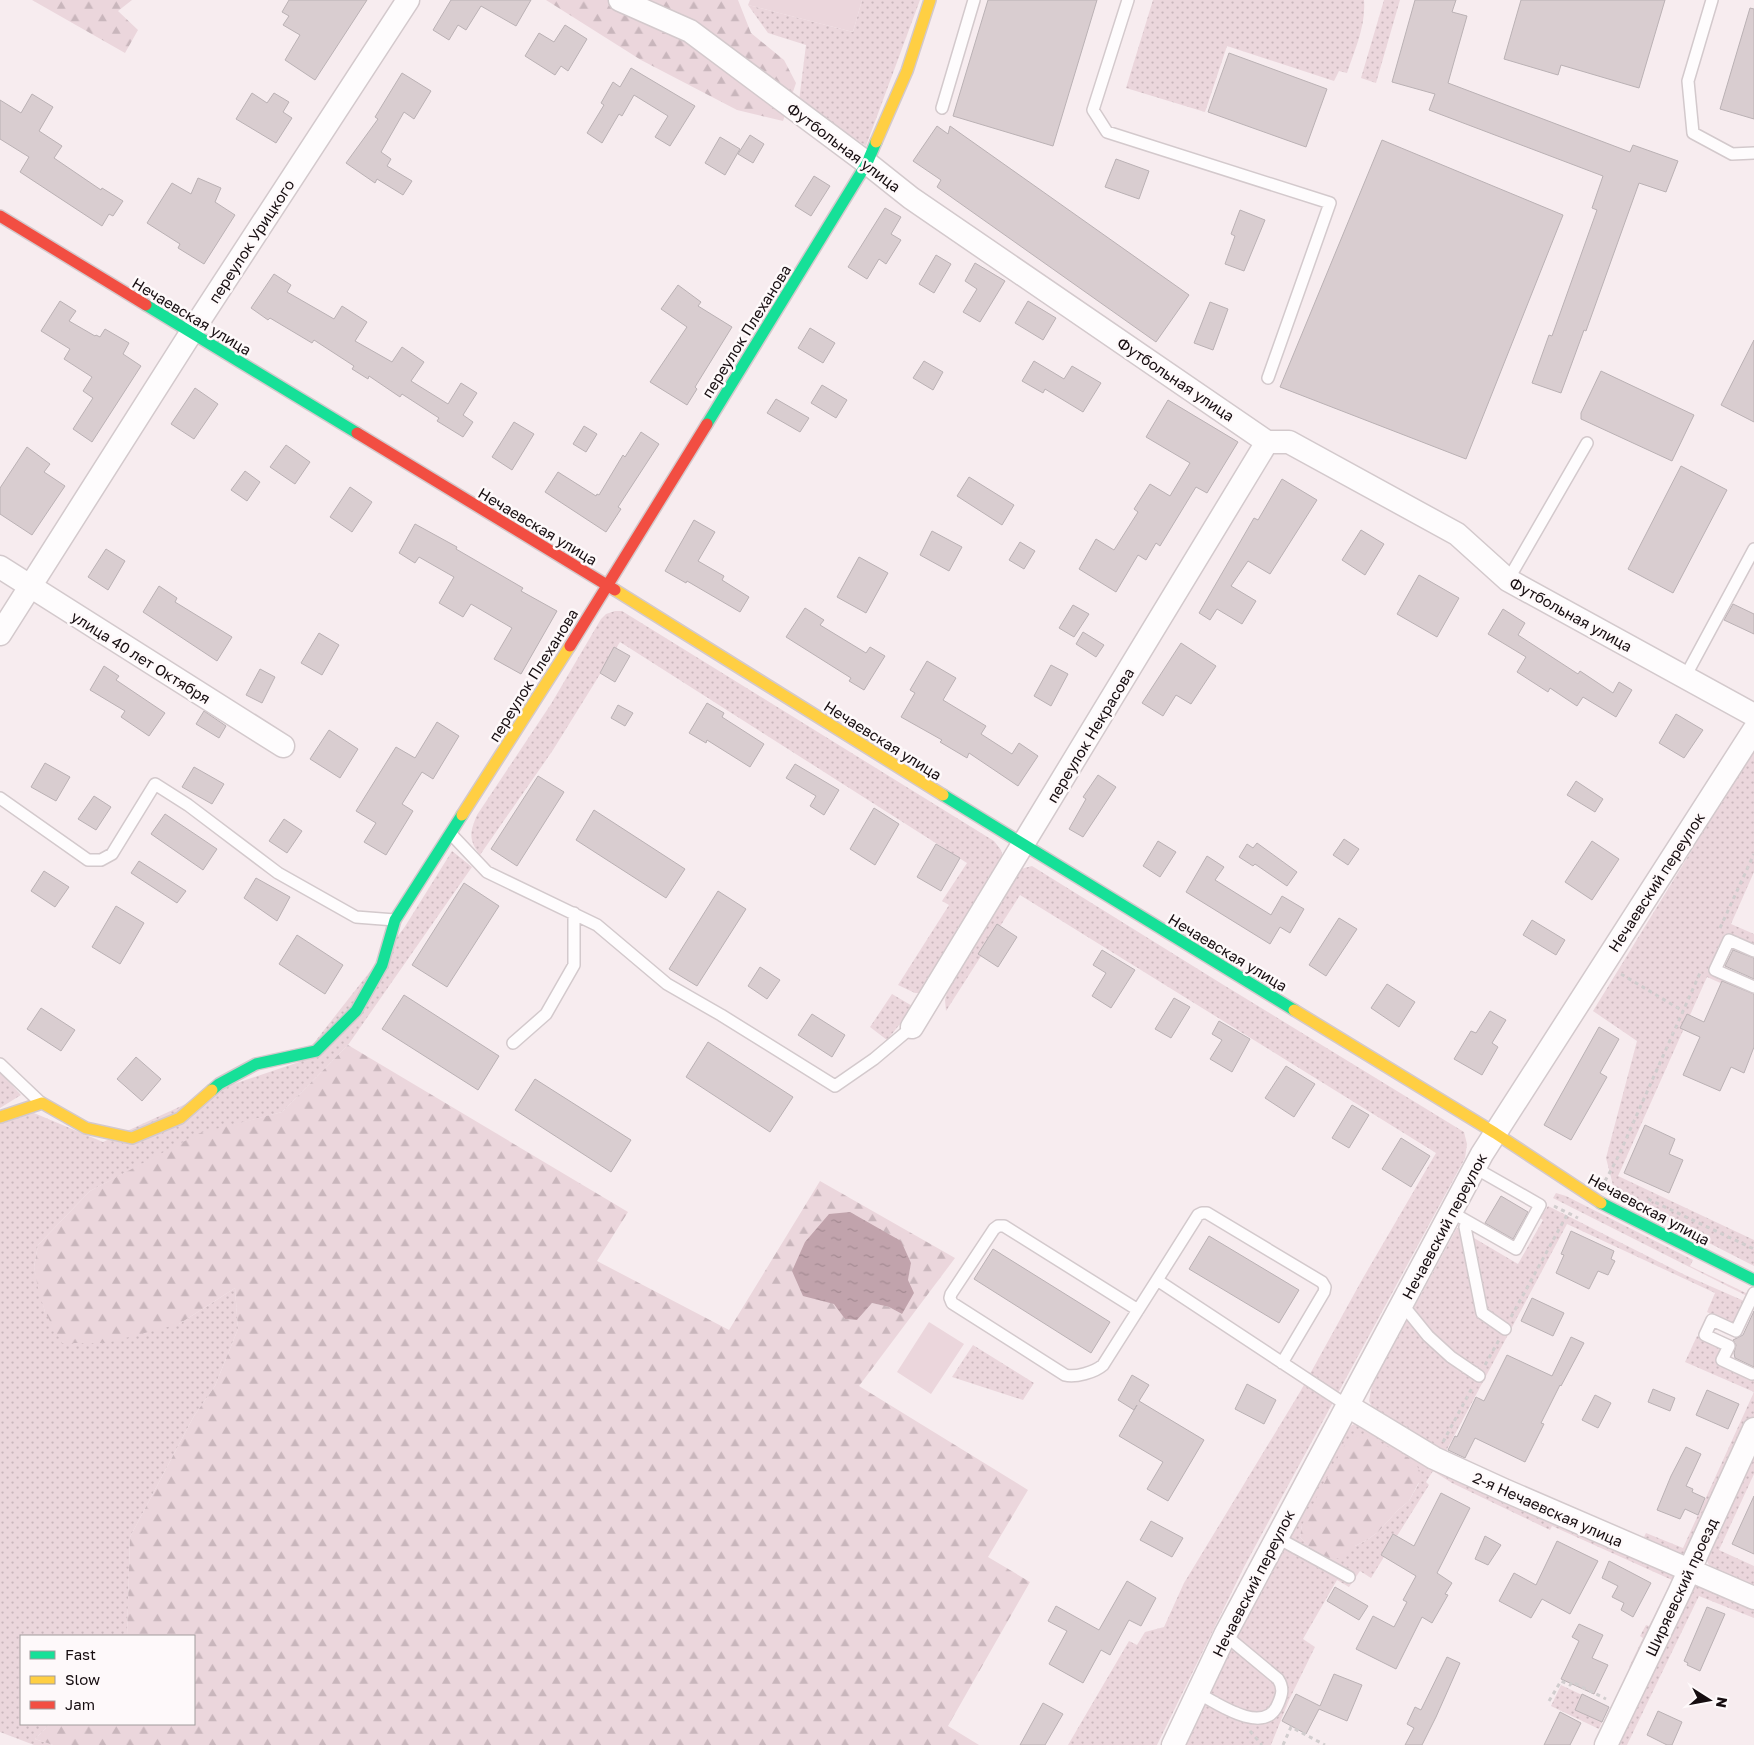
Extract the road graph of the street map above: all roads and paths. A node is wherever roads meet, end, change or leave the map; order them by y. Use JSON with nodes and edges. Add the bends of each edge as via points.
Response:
{"nodes":[{"id":1,"x":408,"y":0,"type":"edge"},
{"id":2,"x":620,"y":0,"type":"edge"},
{"id":3,"x":930,"y":0,"type":"edge"},
{"id":4,"x":974,"y":0,"type":"edge"},
{"id":5,"x":1128,"y":0,"type":"edge"},
{"id":6,"x":1712,"y":0,"type":"edge"},
{"id":7,"x":942,"y":108,"type":"dead end"},
{"id":8,"x":1754,"y":153,"type":"edge"},
{"id":9,"x":867,"y":163,"type":"junction"},
{"id":10,"x":0,"y":216,"type":"edge"},
{"id":11,"x":191,"y":333,"type":"junction"},
{"id":12,"x":1268,"y":378,"type":"dead end"},
{"id":13,"x":1267,"y":442,"type":"junction"},
{"id":14,"x":1586,"y":443,"type":"dead end"},
{"id":15,"x":1754,"y":549,"type":"edge"},
{"id":16,"x":0,"y":567,"type":"edge"},
{"id":17,"x":1508,"y":580,"type":"junction"},
{"id":18,"x":608,"y":586,"type":"junction"},
{"id":19,"x":30,"y":587,"type":"junction"},
{"id":20,"x":0,"y":634,"type":"edge"},
{"id":21,"x":1685,"y":677,"type":"junction"},
{"id":22,"x":1754,"y":715,"type":"edge"},
{"id":23,"x":1754,"y":730,"type":"edge"},
{"id":24,"x":283,"y":746,"type":"dead end"},
{"id":25,"x":0,"y":798,"type":"edge"},
{"id":26,"x":451,"y":834,"type":"junction"},
{"id":27,"x":1023,"y":845,"type":"junction"},
{"id":28,"x":574,"y":913,"type":"junction"},
{"id":29,"x":395,"y":920,"type":"junction"},
{"id":30,"x":1754,"y":951,"type":"edge"},
{"id":31,"x":1604,"y":963,"type":"junction"},
{"id":32,"x":1754,"y":988,"type":"edge"},
{"id":33,"x":912,"y":1027,"type":"joint"},
{"id":34,"x":513,"y":1043,"type":"dead end"},
{"id":35,"x":0,"y":1064,"type":"edge"},
{"id":36,"x":42,"y":1103,"type":"junction"},
{"id":37,"x":0,"y":1117,"type":"edge"},
{"id":38,"x":1495,"y":1133,"type":"junction"},
{"id":39,"x":1475,"y":1168,"type":"junction"},
{"id":40,"x":1597,"y":1181,"type":"dead end"},
{"id":41,"x":1605,"y":1182,"type":"junction"},
{"id":42,"x":1614,"y":1183,"type":"dead end"},
{"id":43,"x":1640,"y":1195,"type":"dead end"},
{"id":44,"x":1595,"y":1200,"type":"junction"},
{"id":45,"x":1460,"y":1217,"type":"junction"},
{"id":46,"x":1754,"y":1249,"type":"edge"},
{"id":47,"x":1157,"y":1280,"type":"junction"},
{"id":48,"x":1754,"y":1280,"type":"edge"},
{"id":49,"x":1754,"y":1293,"type":"edge"},
{"id":50,"x":1402,"y":1304,"type":"junction"},
{"id":51,"x":1138,"y":1310,"type":"junction"},
{"id":52,"x":1505,"y":1328,"type":"dead end"},
{"id":53,"x":1736,"y":1331,"type":"junction"},
{"id":54,"x":1729,"y":1346,"type":"junction"},
{"id":55,"x":1282,"y":1363,"type":"junction"},
{"id":56,"x":1752,"y":1374,"type":"dead end"},
{"id":57,"x":1479,"y":1376,"type":"dead end"},
{"id":58,"x":1348,"y":1406,"type":"junction"},
{"id":59,"x":1754,"y":1429,"type":"edge"},
{"id":60,"x":1276,"y":1537,"type":"junction"},
{"id":61,"x":1689,"y":1570,"type":"junction"},
{"id":62,"x":1348,"y":1577,"type":"dead end"},
{"id":63,"x":1754,"y":1598,"type":"edge"},
{"id":64,"x":1224,"y":1635,"type":"junction"},
{"id":65,"x":1198,"y":1693,"type":"junction"},
{"id":66,"x":1549,"y":1701,"type":"dead end"},
{"id":67,"x":1612,"y":1702,"type":"dead end"},
{"id":68,"x":1173,"y":1745,"type":"edge"},
{"id":69,"x":1284,"y":1745,"type":"edge"},
{"id":70,"x":1325,"y":1745,"type":"edge"},
{"id":71,"x":1606,"y":1745,"type":"edge"}],
"edges":[{"from":1,"to":11,"type":"street","name":"переулок Урицкого"},
{"from":2,"to":9,"type":"street","name":"Футбольная улица","via":[[690,31]]},
{"from":3,"to":9,"type":"street","name":"переулок Плеханова","via":[[907,71]]},
{"from":4,"to":7,"type":"lane"},
{"from":5,"to":12,"type":"lane","via":[[1093,110],[1107,132],[1330,203]]},
{"from":6,"to":8,"type":"lane","via":[[1688,81],[1693,133],[1732,154]]},
{"from":9,"to":13,"type":"street","name":"Футбольная улица","via":[[911,198]]},
{"from":9,"to":18,"type":"street","name":"переулок Плеханова"},
{"from":10,"to":11,"type":"street","name":"Нечаевская улица"},
{"from":11,"to":18,"type":"street","name":"Нечаевская улица"},
{"from":11,"to":19,"type":"street","name":"переулок Урицкого"},
{"from":13,"to":17,"type":"street","name":"Футбольная улица","via":[[1289,442],[1457,534]]},
{"from":13,"to":27,"type":"street","name":"переулок Некрасова"},
{"from":14,"to":17,"type":"lane"},
{"from":15,"to":21,"type":"lane"},
{"from":16,"to":19,"type":"street","name":"улица 40 лет Октября"},
{"from":17,"to":21,"type":"street","name":"Футбольная улица"},
{"from":18,"to":26,"type":"street","name":"переулок Плеханова"},
{"from":18,"to":27,"type":"street","name":"Нечаевская улица"},
{"from":19,"to":20,"type":"street","name":"переулок Урицкого"},
{"from":19,"to":24,"type":"street","name":"улица 40 лет Октября"},
{"from":21,"to":22,"type":"street","name":"Футбольная улица"},
{"from":23,"to":31,"type":"street","name":"Нечаевский переулок"},
{"from":25,"to":29,"type":"lane","via":[[88,860],[101,860],[112,854],[155,784],[278,873],[356,917]]},
{"from":26,"to":28,"type":"lane","via":[[487,872]]},
{"from":26,"to":29,"type":"street","name":"переулок Плеханова"},
{"from":27,"to":33,"type":"street","name":"переулок Некрасова"},
{"from":27,"to":38,"type":"street","name":"Нечаевская улица"},
{"from":28,"to":33,"type":"lane","via":[[597,925],[666,984],[836,1086]]},
{"from":28,"to":34,"type":"lane","via":[[574,964],[546,1014]]},
{"from":29,"to":36,"type":"street","name":"переулок Плеханова","via":[[382,965],[356,1011],[316,1051],[256,1064],[219,1084],[180,1118],[132,1138],[86,1128]]},
{"from":30,"to":32,"type":"lane","via":[[1729,940],[1715,970]]},
{"from":31,"to":38,"type":"street","name":"Нечаевский переулок"},
{"from":31,"to":41,"type":"path","via":[[1683,1010]]},
{"from":35,"to":36,"type":"lane"},
{"from":36,"to":37,"type":"street"},
{"from":38,"to":39,"type":"street","name":"Нечаевский переулок"},
{"from":38,"to":44,"type":"street","name":"Нечаевская улица"},
{"from":39,"to":45,"type":"street","name":"Нечаевский переулок"},
{"from":39,"to":45,"type":"lane","via":[[1540,1205],[1516,1249]]},
{"from":40,"to":41,"type":"path"},
{"from":41,"to":42,"type":"path"},
{"from":41,"to":44,"type":"path"},
{"from":43,"to":46,"type":"path"},
{"from":44,"to":48,"type":"street","name":"Нечаевская улица"},
{"from":45,"to":50,"type":"street","name":"Нечаевский переулок"},
{"from":45,"to":52,"type":"lane","via":[[1465,1227],[1482,1313]]},
{"from":47,"to":51,"type":"lane"},
{"from":47,"to":55,"type":"lane"},
{"from":47,"to":55,"type":"lane","via":[[1202,1212],[1322,1282],[1324,1292]]},
{"from":49,"to":53,"type":"lane"},
{"from":50,"to":57,"type":"lane","via":[[1445,1352]]},
{"from":50,"to":58,"type":"street","name":"Нечаевский переулок"},
{"from":51,"to":51,"type":"lane","via":[[1004,1226],[994,1229],[950,1298],[952,1303],[1069,1376],[1100,1368]]},
{"from":53,"to":54,"type":"lane"},
{"from":53,"to":54,"type":"lane","via":[[1712,1320],[1705,1335]]},
{"from":54,"to":56,"type":"lane","via":[[1722,1360]]},
{"from":55,"to":58,"type":"lane"},
{"from":58,"to":60,"type":"street","name":"Нечаевский переулок"},
{"from":58,"to":61,"type":"street","name":"2-я Нечаевская улица","via":[[1434,1458]]},
{"from":59,"to":61,"type":"street","name":"Ширяевский проезд"},
{"from":60,"to":62,"type":"lane"},
{"from":60,"to":64,"type":"street","name":"Нечаевский переулок"},
{"from":61,"to":63,"type":"street","name":"2-я Нечаевская улица"},
{"from":61,"to":71,"type":"street","name":"Ширяевский проезд"},
{"from":64,"to":65,"type":"street","name":"Нечаевский переулок"},
{"from":64,"to":65,"type":"lane","via":[[1278,1679],[1282,1695],[1276,1709],[1269,1716],[1259,1718],[1237,1715]]},
{"from":65,"to":68,"type":"street","name":"Нечаевский переулок"},
{"from":66,"to":67,"type":"path","via":[[1561,1681],[1570,1685],[1572,1682]]},
{"from":69,"to":70,"type":"path","via":[[1291,1728]]}]}
